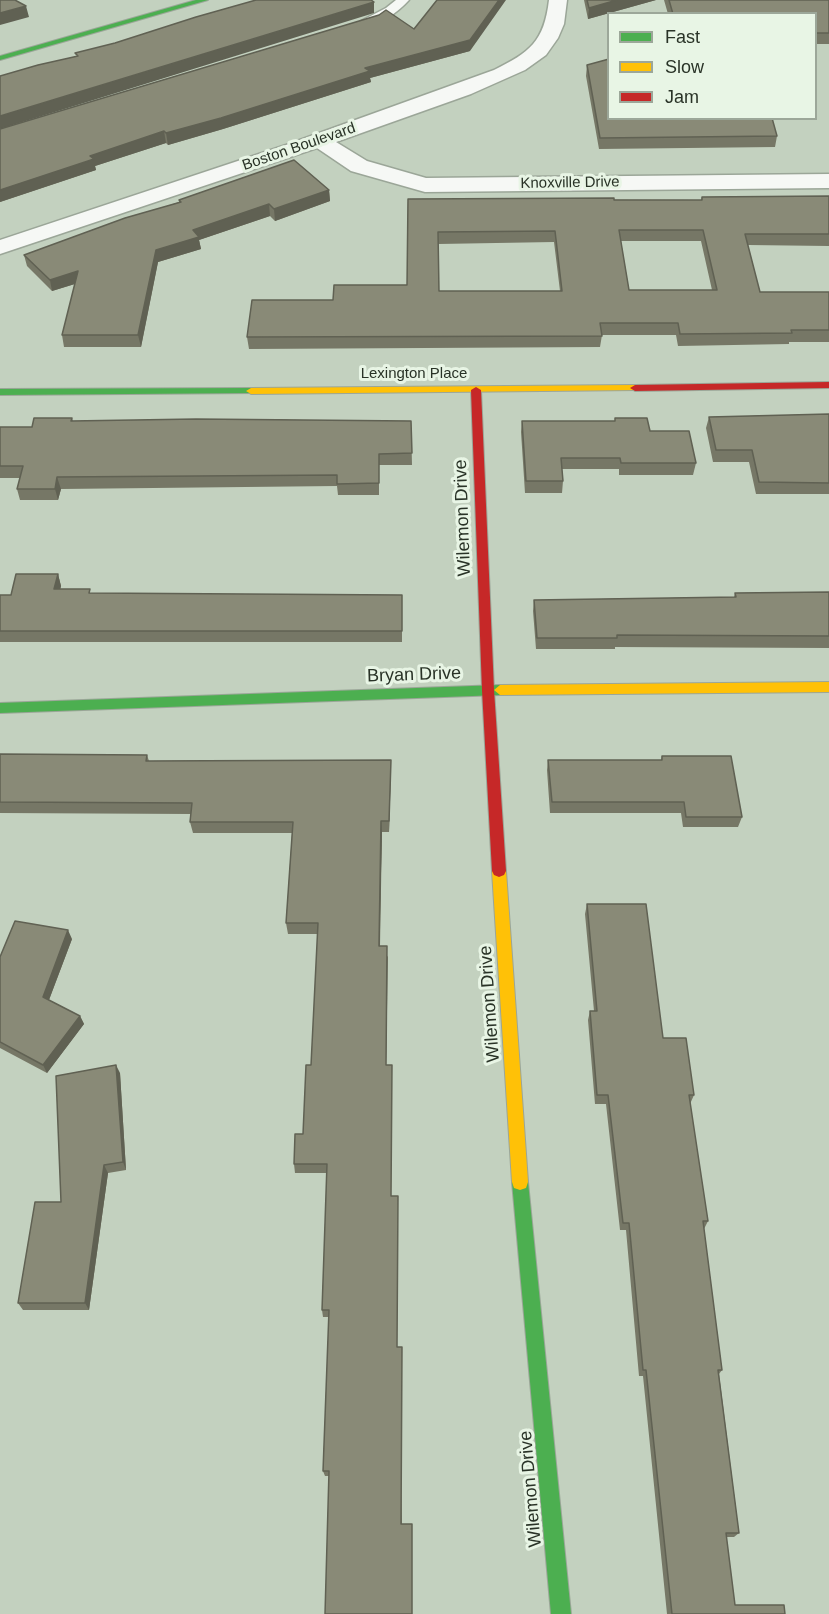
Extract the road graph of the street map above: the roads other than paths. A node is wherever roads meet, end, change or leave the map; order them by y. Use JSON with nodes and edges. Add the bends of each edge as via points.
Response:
{"nodes":[{"id":1,"x":204,"y":0,"type":"edge"},
{"id":2,"x":403,"y":0,"type":"edge"},
{"id":3,"x":558,"y":0,"type":"edge"},
{"id":4,"x":354,"y":27,"type":"edge"},
{"id":5,"x":0,"y":58,"type":"edge"},
{"id":6,"x":320,"y":141,"type":"junction"},
{"id":7,"x":829,"y":181,"type":"edge"},
{"id":8,"x":0,"y":247,"type":"edge"},
{"id":9,"x":829,"y":385,"type":"edge"},
{"id":10,"x":476,"y":390,"type":"junction"},
{"id":11,"x":0,"y":392,"type":"edge"},
{"id":12,"x":829,"y":687,"type":"edge"},
{"id":13,"x":488,"y":690,"type":"junction"},
{"id":14,"x":0,"y":708,"type":"edge"},
{"id":15,"x":561,"y":1614,"type":"edge"}],
"edges":[{"from":1,"to":5,"type":"street"},
{"from":2,"to":4,"type":"lane","via":[[375,21]]},
{"from":3,"to":6,"type":"street","name":"Boston Boulevard","via":[[556,25],[534,55],[490,78]]},
{"from":6,"to":7,"type":"street","name":"Knoxville Drive","via":[[359,166],[425,185]]},
{"from":6,"to":8,"type":"street","name":"Boston Boulevard"},
{"from":9,"to":10,"type":"street","name":"Lexington Place"},
{"from":10,"to":11,"type":"street","name":"Lexington Place"},
{"from":10,"to":13,"type":"street","name":"Wilemon Drive"},
{"from":12,"to":13,"type":"street","name":"Bryan Drive"},
{"from":13,"to":14,"type":"street","name":"Bryan Drive"},
{"from":13,"to":15,"type":"street","name":"Wilemon Drive","via":[[515,1125]]}]}
